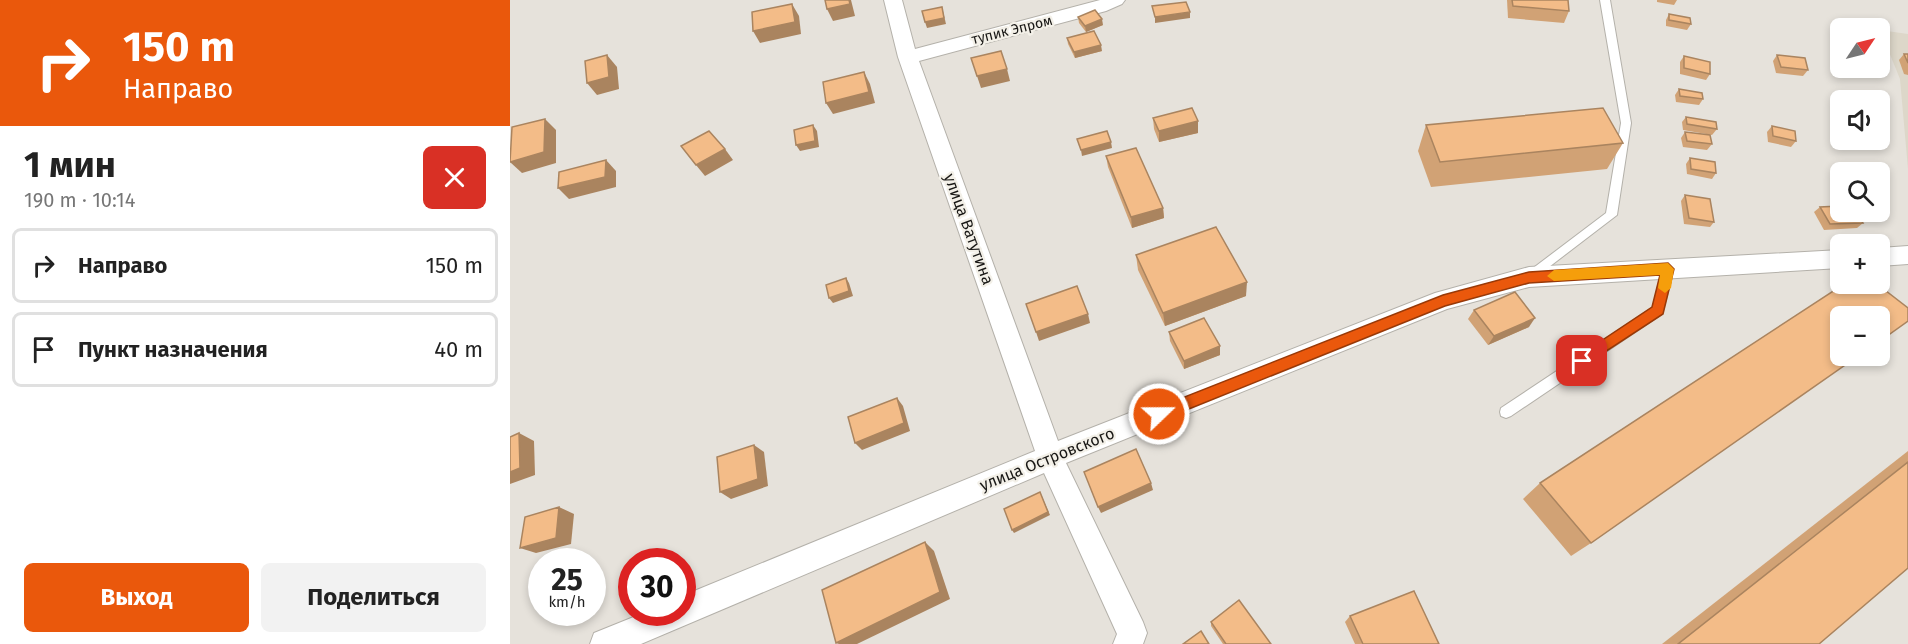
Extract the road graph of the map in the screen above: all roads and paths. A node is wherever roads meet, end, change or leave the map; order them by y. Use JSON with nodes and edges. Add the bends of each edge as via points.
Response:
{"nodes":[{"id":1,"x":893,"y":0,"type":"edge"},
{"id":2,"x":1116,"y":0,"type":"edge"},
{"id":3,"x":1605,"y":0,"type":"edge"},
{"id":4,"x":908,"y":57,"type":"junction"},
{"id":5,"x":1908,"y":255,"type":"edge"},
{"id":6,"x":1890,"y":256,"type":"edge"},
{"id":7,"x":1830,"y":260,"type":"edge"},
{"id":8,"x":1668,"y":269,"type":"junction"},
{"id":9,"x":1529,"y":278,"type":"junction"},
{"id":10,"x":1506,"y":412,"type":"dead end"},
{"id":11,"x":1050,"y":458,"type":"junction"},
{"id":12,"x":696,"y":606,"type":"edge"},
{"id":13,"x":648,"y":626,"type":"edge"},
{"id":14,"x":605,"y":644,"type":"edge"},
{"id":15,"x":1128,"y":644,"type":"edge"}],
"edges":[{"from":1,"to":4,"type":"street","name":"улица Ватутина"},
{"from":2,"to":4,"type":"street","name":"тупик Эпром"},
{"from":3,"to":9,"type":"lane","via":[[1626,123],[1611,215]]},
{"from":4,"to":11,"type":"street","name":"улица Ватутина"},
{"from":5,"to":6,"type":"street"},
{"from":7,"to":8,"type":"street","name":"улица Островского"},
{"from":8,"to":9,"type":"street","name":"улица Островского"},
{"from":8,"to":10,"type":"lane","via":[[1658,310]]},
{"from":9,"to":11,"type":"street","name":"улица Островского","via":[[1443,300]]},
{"from":11,"to":12,"type":"street","name":"улица Островского"},
{"from":11,"to":15,"type":"street","name":"улица Ватутина","via":[[1132,633]]},
{"from":13,"to":14,"type":"street","name":"улица Островского"}]}
